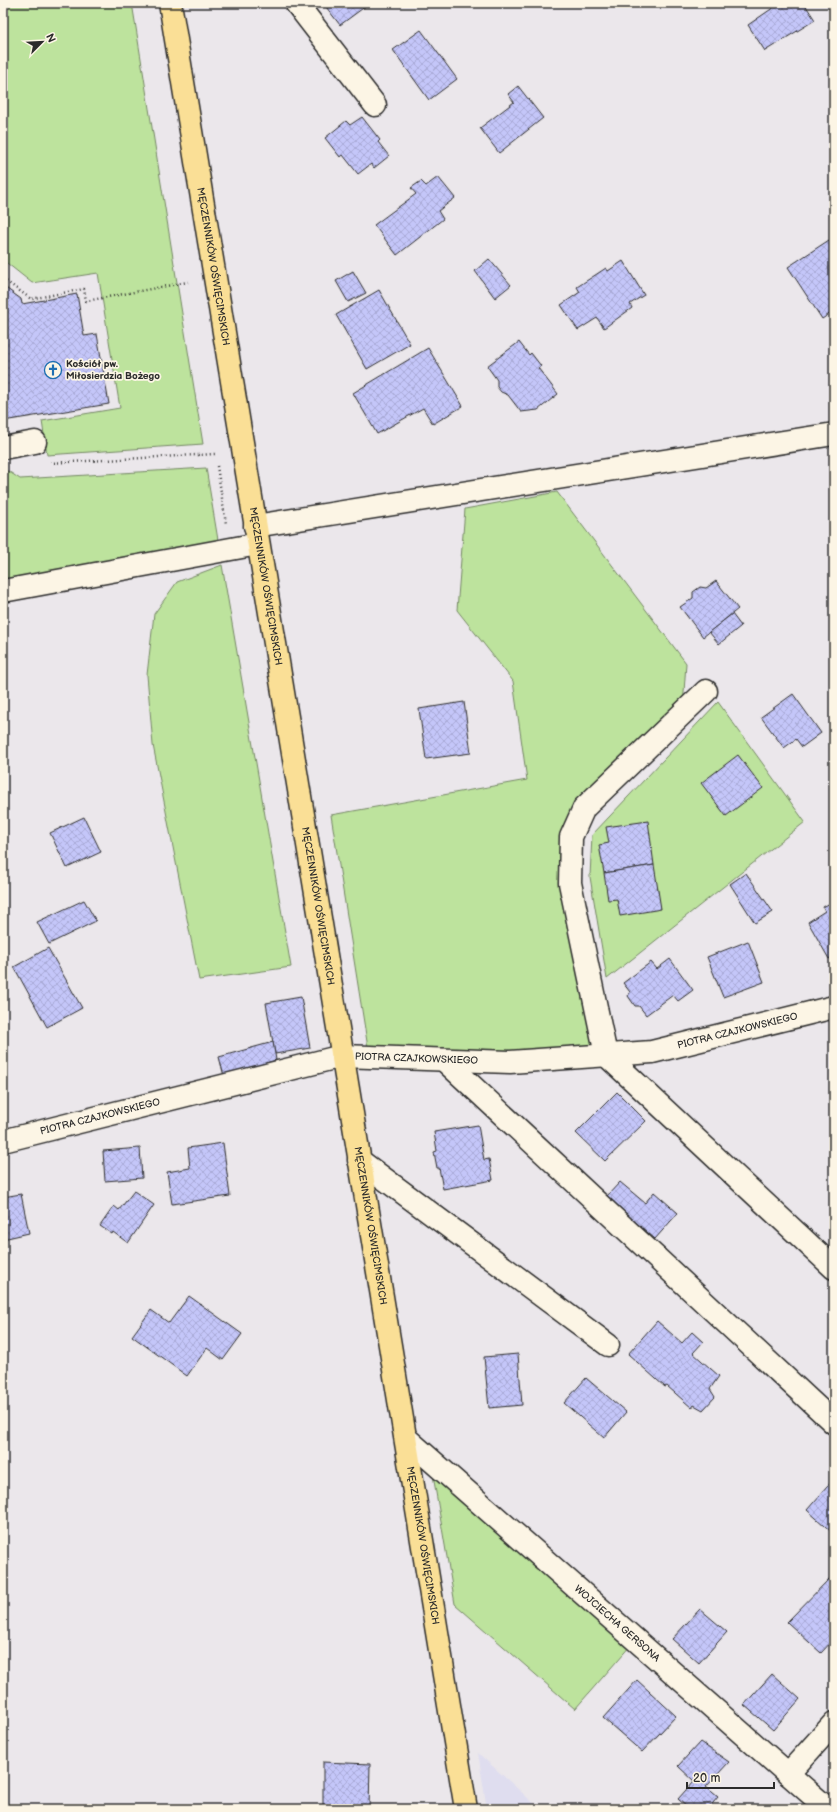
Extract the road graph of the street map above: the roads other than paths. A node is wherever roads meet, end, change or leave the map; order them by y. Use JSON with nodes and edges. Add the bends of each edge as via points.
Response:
{"nodes":[{"id":1,"x":170,"y":3,"type":"edge"},
{"id":2,"x":296,"y":3,"type":"edge"},
{"id":3,"x":375,"y":105,"type":"dead end"},
{"id":4,"x":834,"y":434,"type":"edge"},
{"id":5,"x":36,"y":442,"type":"dead end"},
{"id":6,"x":3,"y":448,"type":"edge"},
{"id":7,"x":257,"y":535,"type":"junction"},
{"id":8,"x":3,"y":592,"type":"edge"},
{"id":9,"x":706,"y":691,"type":"dead end"},
{"id":10,"x":834,"y":1007,"type":"edge"},
{"id":11,"x":606,"y":1055,"type":"junction"},
{"id":12,"x":342,"y":1056,"type":"junction"},
{"id":13,"x":444,"y":1060,"type":"junction"},
{"id":14,"x":3,"y":1141,"type":"edge"},
{"id":15,"x":360,"y":1160,"type":"junction"},
{"id":16,"x":834,"y":1268,"type":"edge"},
{"id":17,"x":608,"y":1345,"type":"dead end"},
{"id":18,"x":834,"y":1423,"type":"edge"},
{"id":19,"x":406,"y":1438,"type":"junction"},
{"id":20,"x":834,"y":1723,"type":"edge"},
{"id":21,"x":788,"y":1774,"type":"junction"},
{"id":22,"x":466,"y":1809,"type":"edge"},
{"id":23,"x":828,"y":1809,"type":"edge"}],
"edges":[{"from":1,"to":7,"type":"main road","name":"MĘCZENNIKÓW OŚWIĘCIMSKICH"},
{"from":2,"to":3,"type":"street"},
{"from":4,"to":7,"type":"street"},
{"from":5,"to":6,"type":"street"},
{"from":7,"to":8,"type":"street"},
{"from":7,"to":12,"type":"main road","name":"MĘCZENNIKÓW OŚWIĘCIMSKICH"},
{"from":9,"to":11,"type":"street","via":[[584,808],[571,837],[570,883]]},
{"from":10,"to":11,"type":"street","name":"PIOTRA CZAJKOWSKIEGO","via":[[652,1052]]},
{"from":11,"to":13,"type":"street","name":"PIOTRA CZAJKOWSKIEGO","via":[[510,1062]]},
{"from":11,"to":16,"type":"street"},
{"from":12,"to":13,"type":"street","name":"PIOTRA CZAJKOWSKIEGO"},
{"from":12,"to":14,"type":"street","name":"PIOTRA CZAJKOWSKIEGO"},
{"from":12,"to":15,"type":"main road","name":"MĘCZENNIKÓW OŚWIĘCIMSKICH"},
{"from":13,"to":18,"type":"street"},
{"from":15,"to":17,"type":"street"},
{"from":15,"to":19,"type":"main road","name":"MĘCZENNIKÓW OŚWIĘCIMSKICH"},
{"from":19,"to":21,"type":"street","name":"WOJCIECHA GERSONA"},
{"from":19,"to":22,"type":"main road","name":"MĘCZENNIKÓW OŚWIĘCIMSKICH"},
{"from":20,"to":21,"type":"street"},
{"from":21,"to":23,"type":"street","name":"WOJCIECHA GERSONA"}]}
